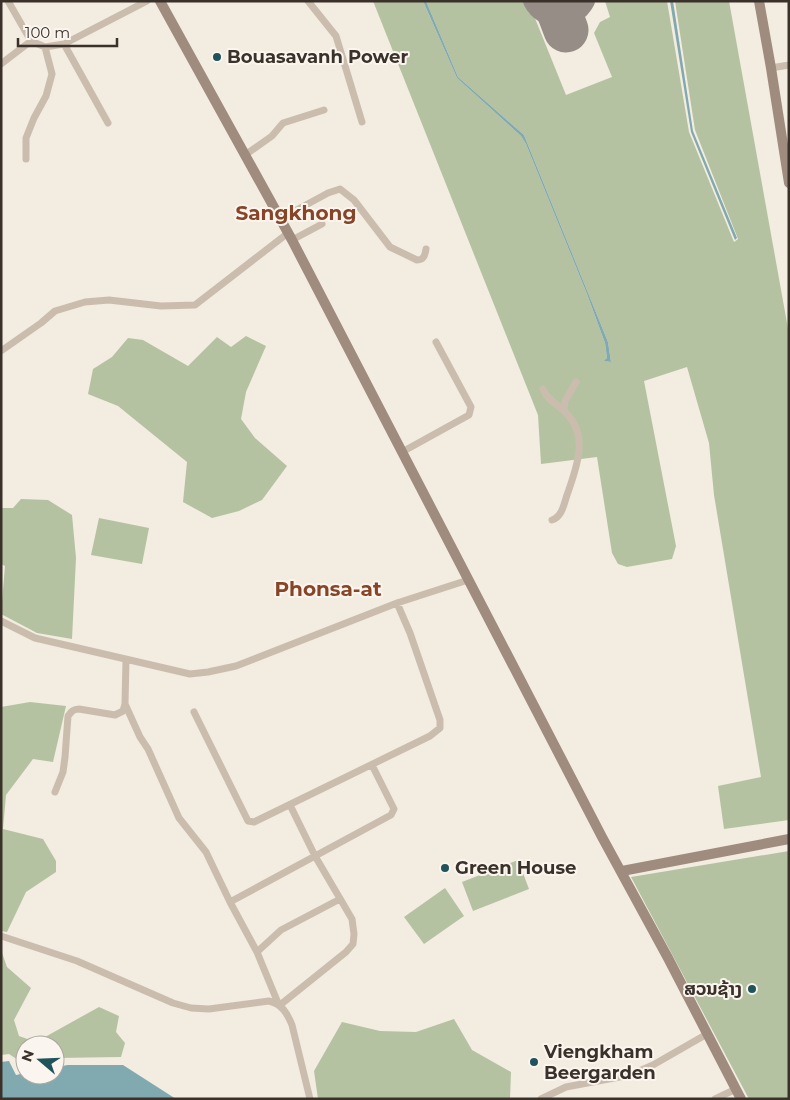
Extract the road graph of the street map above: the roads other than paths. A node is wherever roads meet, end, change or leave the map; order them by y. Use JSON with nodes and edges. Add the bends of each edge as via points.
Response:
{"nodes":[{"id":1,"x":8,"y":1,"type":"edge"},
{"id":2,"x":147,"y":1,"type":"edge"},
{"id":3,"x":160,"y":1,"type":"edge"},
{"id":4,"x":308,"y":1,"type":"edge"},
{"id":5,"x":759,"y":1,"type":"edge"},
{"id":6,"x":31,"y":41,"type":"junction"},
{"id":7,"x":64,"y":44,"type":"junction"},
{"id":8,"x":45,"y":47,"type":"junction"},
{"id":9,"x":1,"y":64,"type":"edge"},
{"id":10,"x":789,"y":65,"type":"edge"},
{"id":11,"x":771,"y":68,"type":"junction"},
{"id":12,"x":324,"y":110,"type":"dead end"},
{"id":13,"x":362,"y":122,"type":"dead end"},
{"id":14,"x":108,"y":123,"type":"dead end"},
{"id":15,"x":245,"y":155,"type":"junction"},
{"id":16,"x":26,"y":159,"type":"dead end"},
{"id":17,"x":789,"y":183,"type":"edge"},
{"id":18,"x":280,"y":219,"type":"junction"},
{"id":19,"x":322,"y":224,"type":"dead end"},
{"id":20,"x":290,"y":236,"type":"junction"},
{"id":21,"x":426,"y":249,"type":"dead end"},
{"id":22,"x":436,"y":342,"type":"dead end"},
{"id":23,"x":1,"y":351,"type":"edge"},
{"id":24,"x":576,"y":382,"type":"dead end"},
{"id":25,"x":543,"y":389,"type":"dead end"},
{"id":26,"x":564,"y":411,"type":"junction"},
{"id":27,"x":402,"y":452,"type":"junction"},
{"id":28,"x":552,"y":520,"type":"dead end"},
{"id":29,"x":468,"y":580,"type":"junction"},
{"id":30,"x":397,"y":603,"type":"junction"},
{"id":31,"x":1,"y":621,"type":"edge"},
{"id":32,"x":126,"y":659,"type":"junction"},
{"id":33,"x":125,"y":704,"type":"junction"},
{"id":34,"x":194,"y":712,"type":"dead end"},
{"id":35,"x":372,"y":765,"type":"junction"},
{"id":36,"x":55,"y":792,"type":"dead end"},
{"id":37,"x":290,"y":805,"type":"junction"},
{"id":38,"x":789,"y":839,"type":"edge"},
{"id":39,"x":315,"y":856,"type":"junction"},
{"id":40,"x":622,"y":871,"type":"junction"},
{"id":41,"x":340,"y":899,"type":"junction"},
{"id":42,"x":230,"y":902,"type":"junction"},
{"id":43,"x":1,"y":936,"type":"edge"},
{"id":44,"x":257,"y":952,"type":"junction"},
{"id":45,"x":279,"y":1004,"type":"junction"},
{"id":46,"x":707,"y":1034,"type":"junction"},
{"id":47,"x":739,"y":1094,"type":"edge"},
{"id":48,"x":310,"y":1099,"type":"edge"},
{"id":49,"x":541,"y":1099,"type":"edge"},
{"id":50,"x":714,"y":1099,"type":"edge"}],
"edges":[{"from":1,"to":6,"type":"street"},
{"from":2,"to":7,"type":"street"},
{"from":3,"to":15,"type":"main road"},
{"from":4,"to":13,"type":"street","via":[[336,36]]},
{"from":5,"to":11,"type":"main road"},
{"from":6,"to":8,"type":"street"},
{"from":6,"to":9,"type":"street"},
{"from":7,"to":8,"type":"street"},
{"from":7,"to":14,"type":"street"},
{"from":8,"to":16,"type":"street","via":[[52,74],[46,96],[26,138]]},
{"from":10,"to":11,"type":"street"},
{"from":11,"to":17,"type":"main road"},
{"from":12,"to":15,"type":"street","via":[[283,123],[272,136]]},
{"from":15,"to":18,"type":"main road"},
{"from":18,"to":20,"type":"main road"},
{"from":18,"to":21,"type":"street","via":[[338,189],[354,200],[390,247],[417,260],[424,258]]},
{"from":19,"to":20,"type":"street"},
{"from":20,"to":23,"type":"street","via":[[194,305],[161,306],[109,300],[85,302],[55,311]]},
{"from":20,"to":27,"type":"main road"},
{"from":22,"to":27,"type":"street","via":[[471,407],[470,412],[458,422]]},
{"from":24,"to":26,"type":"street","via":[[565,401]]},
{"from":25,"to":26,"type":"street","via":[[545,396]]},
{"from":26,"to":28,"type":"street","via":[[579,435],[580,447],[576,470],[561,512]]},
{"from":27,"to":29,"type":"main road"},
{"from":29,"to":30,"type":"street"},
{"from":29,"to":40,"type":"main road"},
{"from":30,"to":32,"type":"street","via":[[236,666],[208,672],[190,674]]},
{"from":30,"to":35,"type":"street","via":[[440,724],[437,732]]},
{"from":31,"to":32,"type":"street","via":[[35,638]]},
{"from":32,"to":33,"type":"street"},
{"from":33,"to":36,"type":"street","via":[[123,711],[115,715],[79,709],[70,713],[62,772]]},
{"from":33,"to":42,"type":"street","via":[[179,818],[206,852]]},
{"from":34,"to":37,"type":"street","via":[[248,821],[254,822]]},
{"from":35,"to":37,"type":"street"},
{"from":35,"to":39,"type":"street","via":[[394,813]]},
{"from":37,"to":39,"type":"street"},
{"from":38,"to":40,"type":"main road"},
{"from":39,"to":41,"type":"street"},
{"from":39,"to":42,"type":"street"},
{"from":40,"to":46,"type":"main road"},
{"from":41,"to":44,"type":"street","via":[[281,930]]},
{"from":41,"to":45,"type":"street","via":[[352,919],[353,944]]},
{"from":42,"to":44,"type":"street"},
{"from":43,"to":45,"type":"street","via":[[77,961],[191,1008],[209,1009],[269,1001]]},
{"from":44,"to":45,"type":"street"},
{"from":45,"to":48,"type":"street","via":[[292,1024]]},
{"from":46,"to":47,"type":"main road"},
{"from":46,"to":49,"type":"street","via":[[630,1075],[566,1087]]},
{"from":47,"to":50,"type":"street"}]}
